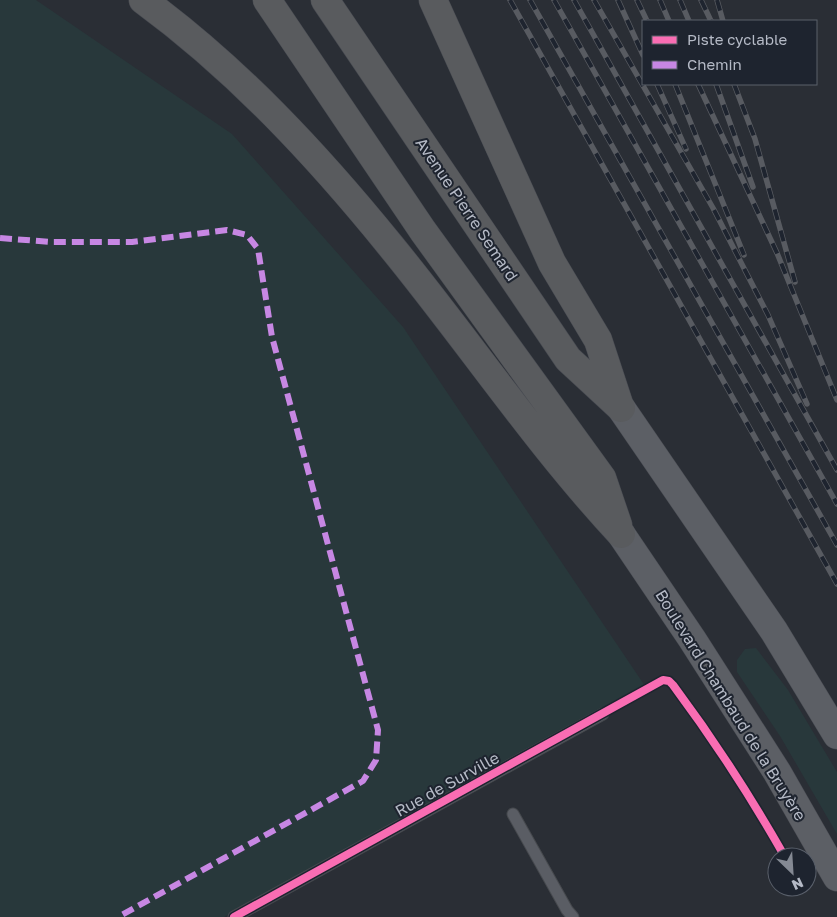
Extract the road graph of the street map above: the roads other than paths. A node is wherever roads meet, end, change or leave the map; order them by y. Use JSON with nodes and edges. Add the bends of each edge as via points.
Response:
{"nodes":[{"id":1,"x":143,"y":0,"type":"edge"},
{"id":2,"x":266,"y":0,"type":"edge"},
{"id":3,"x":325,"y":0,"type":"edge"},
{"id":4,"x":433,"y":0,"type":"edge"},
{"id":5,"x":621,"y":408,"type":"junction"},
{"id":6,"x":621,"y":534,"type":"junction"},
{"id":7,"x":603,"y":714,"type":"dead end"},
{"id":8,"x":837,"y":735,"type":"edge"},
{"id":9,"x":513,"y":814,"type":"dead end"},
{"id":10,"x":837,"y":878,"type":"edge"},
{"id":11,"x":234,"y":917,"type":"edge"},
{"id":12,"x":573,"y":917,"type":"edge"}],
"edges":[{"from":1,"to":6,"type":"highway","via":[[245,85],[320,162],[390,245],[581,492]]},
{"from":2,"to":6,"type":"highway","via":[[423,231],[602,478]]},
{"from":3,"to":5,"type":"highway","name":"Avenue Pierre Semard","via":[[568,360]]},
{"from":4,"to":5,"type":"highway","via":[[552,263],[598,340]]},
{"from":5,"to":8,"type":"main road","via":[[774,631]]},
{"from":6,"to":10,"type":"main road","name":"Boulevard Chambaud de la Bruyère","via":[[772,764]]},
{"from":7,"to":11,"type":"lane","name":"Rue de Surville"},
{"from":9,"to":12,"type":"lane"}]}
